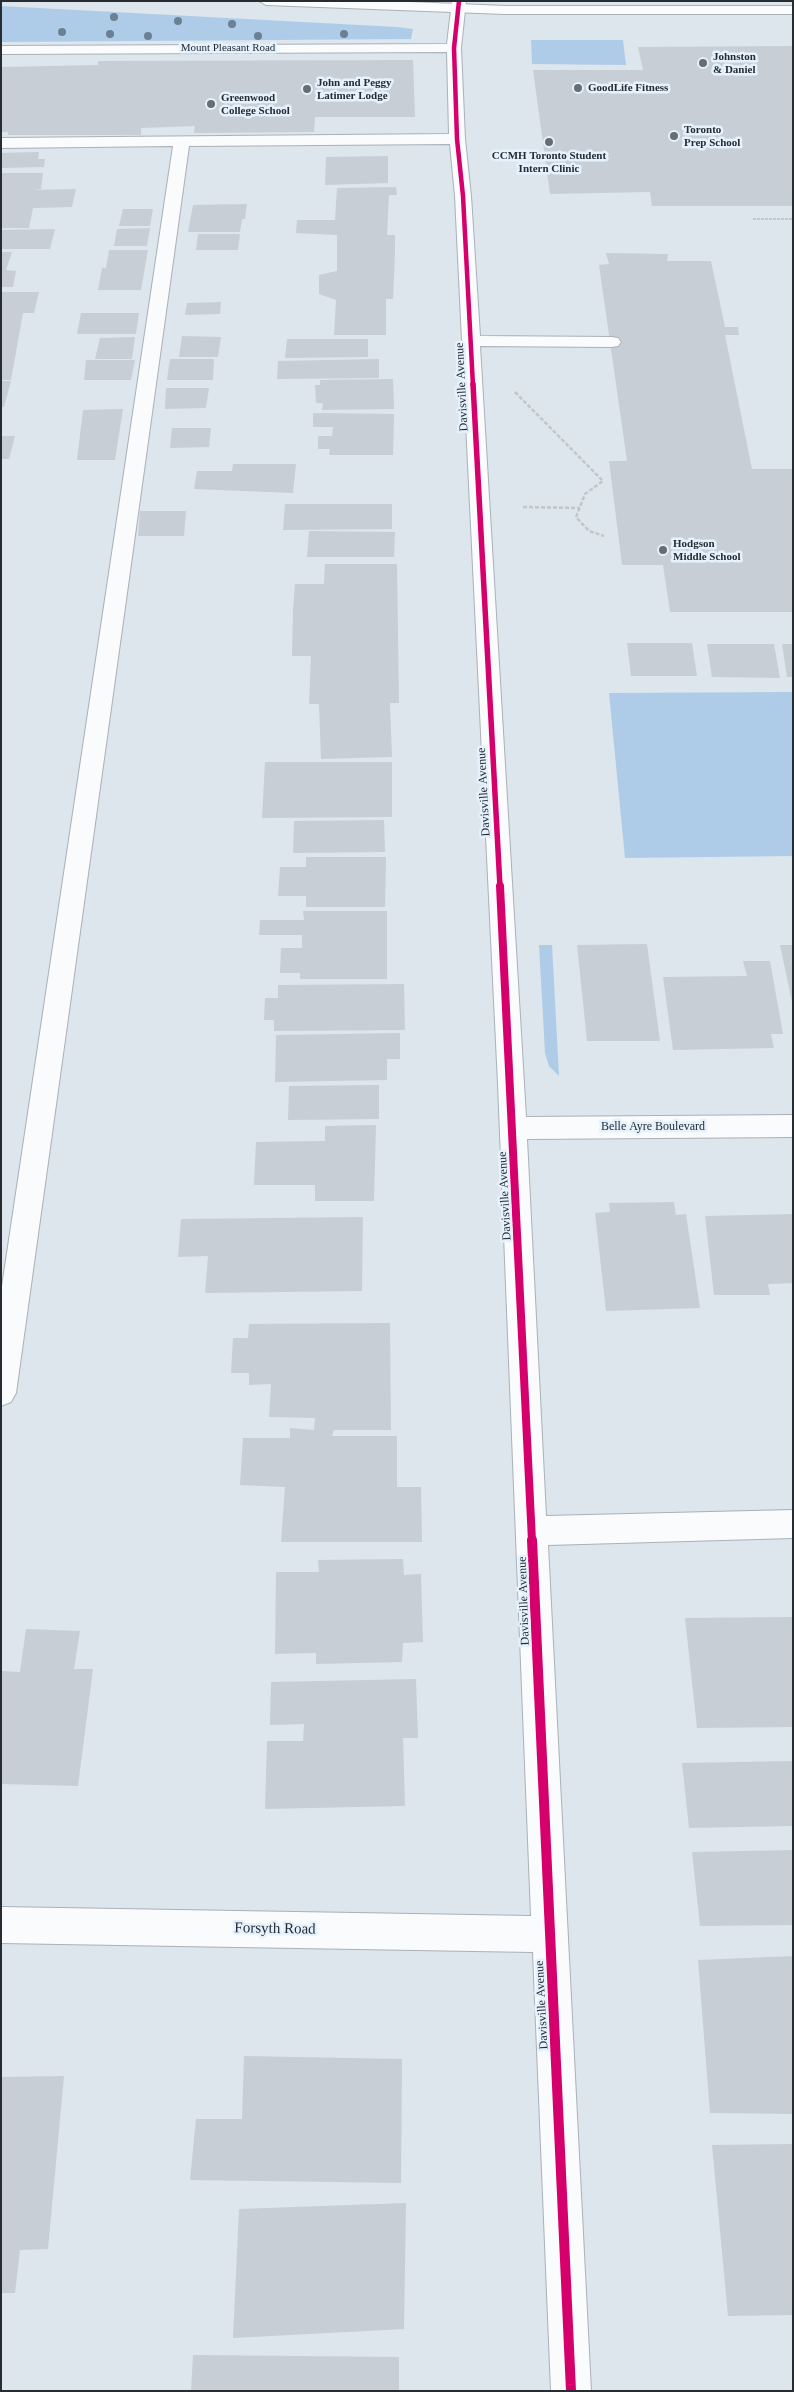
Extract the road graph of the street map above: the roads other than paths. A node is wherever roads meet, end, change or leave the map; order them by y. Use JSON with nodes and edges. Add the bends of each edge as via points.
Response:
{"nodes":[{"id":1,"x":266,"y":1,"type":"edge"},
{"id":2,"x":459,"y":5,"type":"edge"},
{"id":3,"x":793,"y":10,"type":"edge"},
{"id":4,"x":454,"y":48,"type":"junction"},
{"id":5,"x":1,"y":50,"type":"edge"},
{"id":6,"x":457,"y":139,"type":"junction"},
{"id":7,"x":182,"y":142,"type":"junction"},
{"id":8,"x":1,"y":143,"type":"edge"},
{"id":9,"x":470,"y":341,"type":"junction"},
{"id":10,"x":612,"y":342,"type":"dead end"},
{"id":11,"x":793,"y":1126,"type":"edge"},
{"id":12,"x":513,"y":1128,"type":"junction"},
{"id":13,"x":1,"y":1393,"type":"edge"},
{"id":14,"x":793,"y":1524,"type":"edge"},
{"id":15,"x":532,"y":1531,"type":"junction"},
{"id":16,"x":1,"y":1925,"type":"edge"},
{"id":17,"x":550,"y":1934,"type":"junction"},
{"id":18,"x":571,"y":2391,"type":"edge"}],
"edges":[{"from":1,"to":2,"type":"street"},
{"from":2,"to":3,"type":"street"},
{"from":2,"to":4,"type":"street","name":"Davisville Avenue"},
{"from":4,"to":5,"type":"street","name":"Mount Pleasant Road"},
{"from":4,"to":6,"type":"street","name":"Davisville Avenue"},
{"from":6,"to":7,"type":"street"},
{"from":6,"to":9,"type":"street","name":"Davisville Avenue"},
{"from":7,"to":8,"type":"street"},
{"from":7,"to":13,"type":"street"},
{"from":9,"to":10,"type":"street"},
{"from":9,"to":12,"type":"street","name":"Davisville Avenue"},
{"from":11,"to":12,"type":"street","name":"Belle Ayre Boulevard"},
{"from":12,"to":15,"type":"street","name":"Davisville Avenue"},
{"from":14,"to":15,"type":"street"},
{"from":15,"to":17,"type":"street","name":"Davisville Avenue"},
{"from":16,"to":17,"type":"street","name":"Forsyth Road"},
{"from":17,"to":18,"type":"street","name":"Davisville Avenue"}]}
